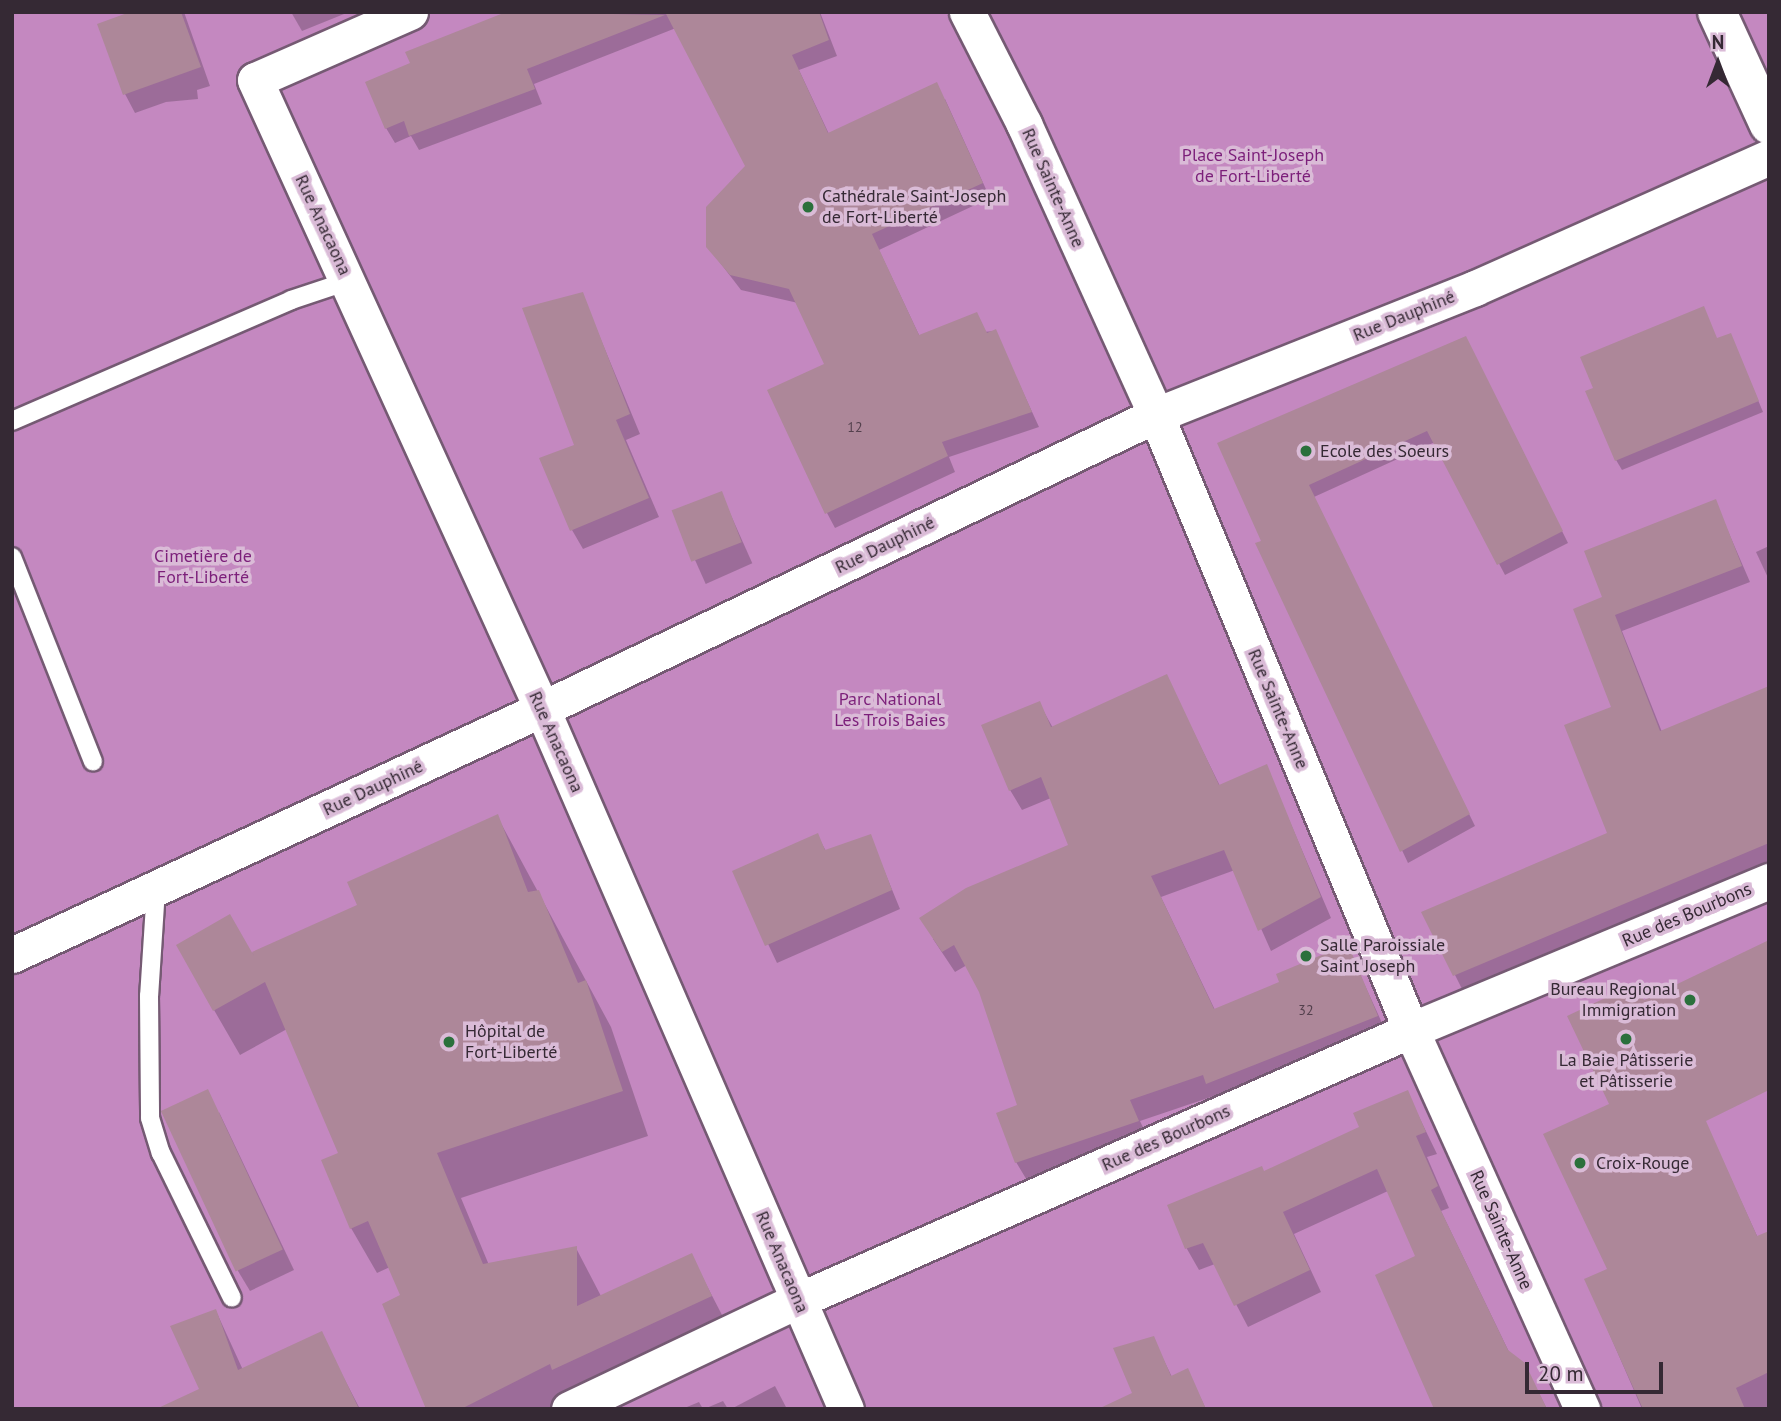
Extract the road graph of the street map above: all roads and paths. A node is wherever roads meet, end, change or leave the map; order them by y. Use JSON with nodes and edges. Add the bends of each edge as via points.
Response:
{"nodes":[{"id":1,"x":410,"y":12,"type":"edge"},
{"id":2,"x":967,"y":12,"type":"edge"},
{"id":3,"x":1717,"y":12,"type":"edge"},
{"id":4,"x":1769,"y":125,"type":"edge"},
{"id":5,"x":1769,"y":158,"type":"edge"},
{"id":6,"x":348,"y":281,"type":"junction"},
{"id":7,"x":1156,"y":415,"type":"junction"},
{"id":8,"x":12,"y":421,"type":"edge"},
{"id":9,"x":12,"y":557,"type":"edge"},
{"id":10,"x":542,"y":709,"type":"junction"},
{"id":11,"x":93,"y":762,"type":"dead end"},
{"id":12,"x":1769,"y":881,"type":"edge"},
{"id":13,"x":156,"y":888,"type":"junction"},
{"id":14,"x":12,"y":955,"type":"edge"},
{"id":15,"x":1411,"y":1030,"type":"junction"},
{"id":16,"x":232,"y":1298,"type":"dead end"},
{"id":17,"x":799,"y":1300,"type":"junction"},
{"id":18,"x":569,"y":1409,"type":"edge"},
{"id":19,"x":846,"y":1409,"type":"edge"},
{"id":20,"x":1582,"y":1409,"type":"edge"}],
"edges":[{"from":1,"to":6,"type":"street","name":"Rue Anacaona","via":[[255,80]]},
{"from":2,"to":7,"type":"street","name":"Rue Sainte-Anne","via":[[1024,124]]},
{"from":3,"to":4,"type":"street"},
{"from":5,"to":7,"type":"street","name":"Rue Dauphiné","via":[[1475,288]]},
{"from":6,"to":8,"type":"lane","via":[[292,300]]},
{"from":6,"to":10,"type":"street","name":"Rue Anacaona"},
{"from":7,"to":10,"type":"street","name":"Rue Dauphiné"},
{"from":7,"to":15,"type":"street","name":"Rue Sainte-Anne"},
{"from":9,"to":11,"type":"lane"},
{"from":10,"to":13,"type":"street","name":"Rue Dauphiné"},
{"from":10,"to":17,"type":"street","name":"Rue Anacaona"},
{"from":12,"to":15,"type":"street","name":"Rue des Bourbons"},
{"from":13,"to":14,"type":"street","name":"Rue Dauphiné"},
{"from":13,"to":16,"type":"lane","via":[[149,996],[150,1118],[161,1153]]},
{"from":15,"to":17,"type":"street","name":"Rue des Bourbons"},
{"from":15,"to":20,"type":"street","name":"Rue Sainte-Anne"},
{"from":17,"to":18,"type":"street","name":"Rue des Bourbons"},
{"from":17,"to":19,"type":"street","name":"Rue Anacaona"}]}
